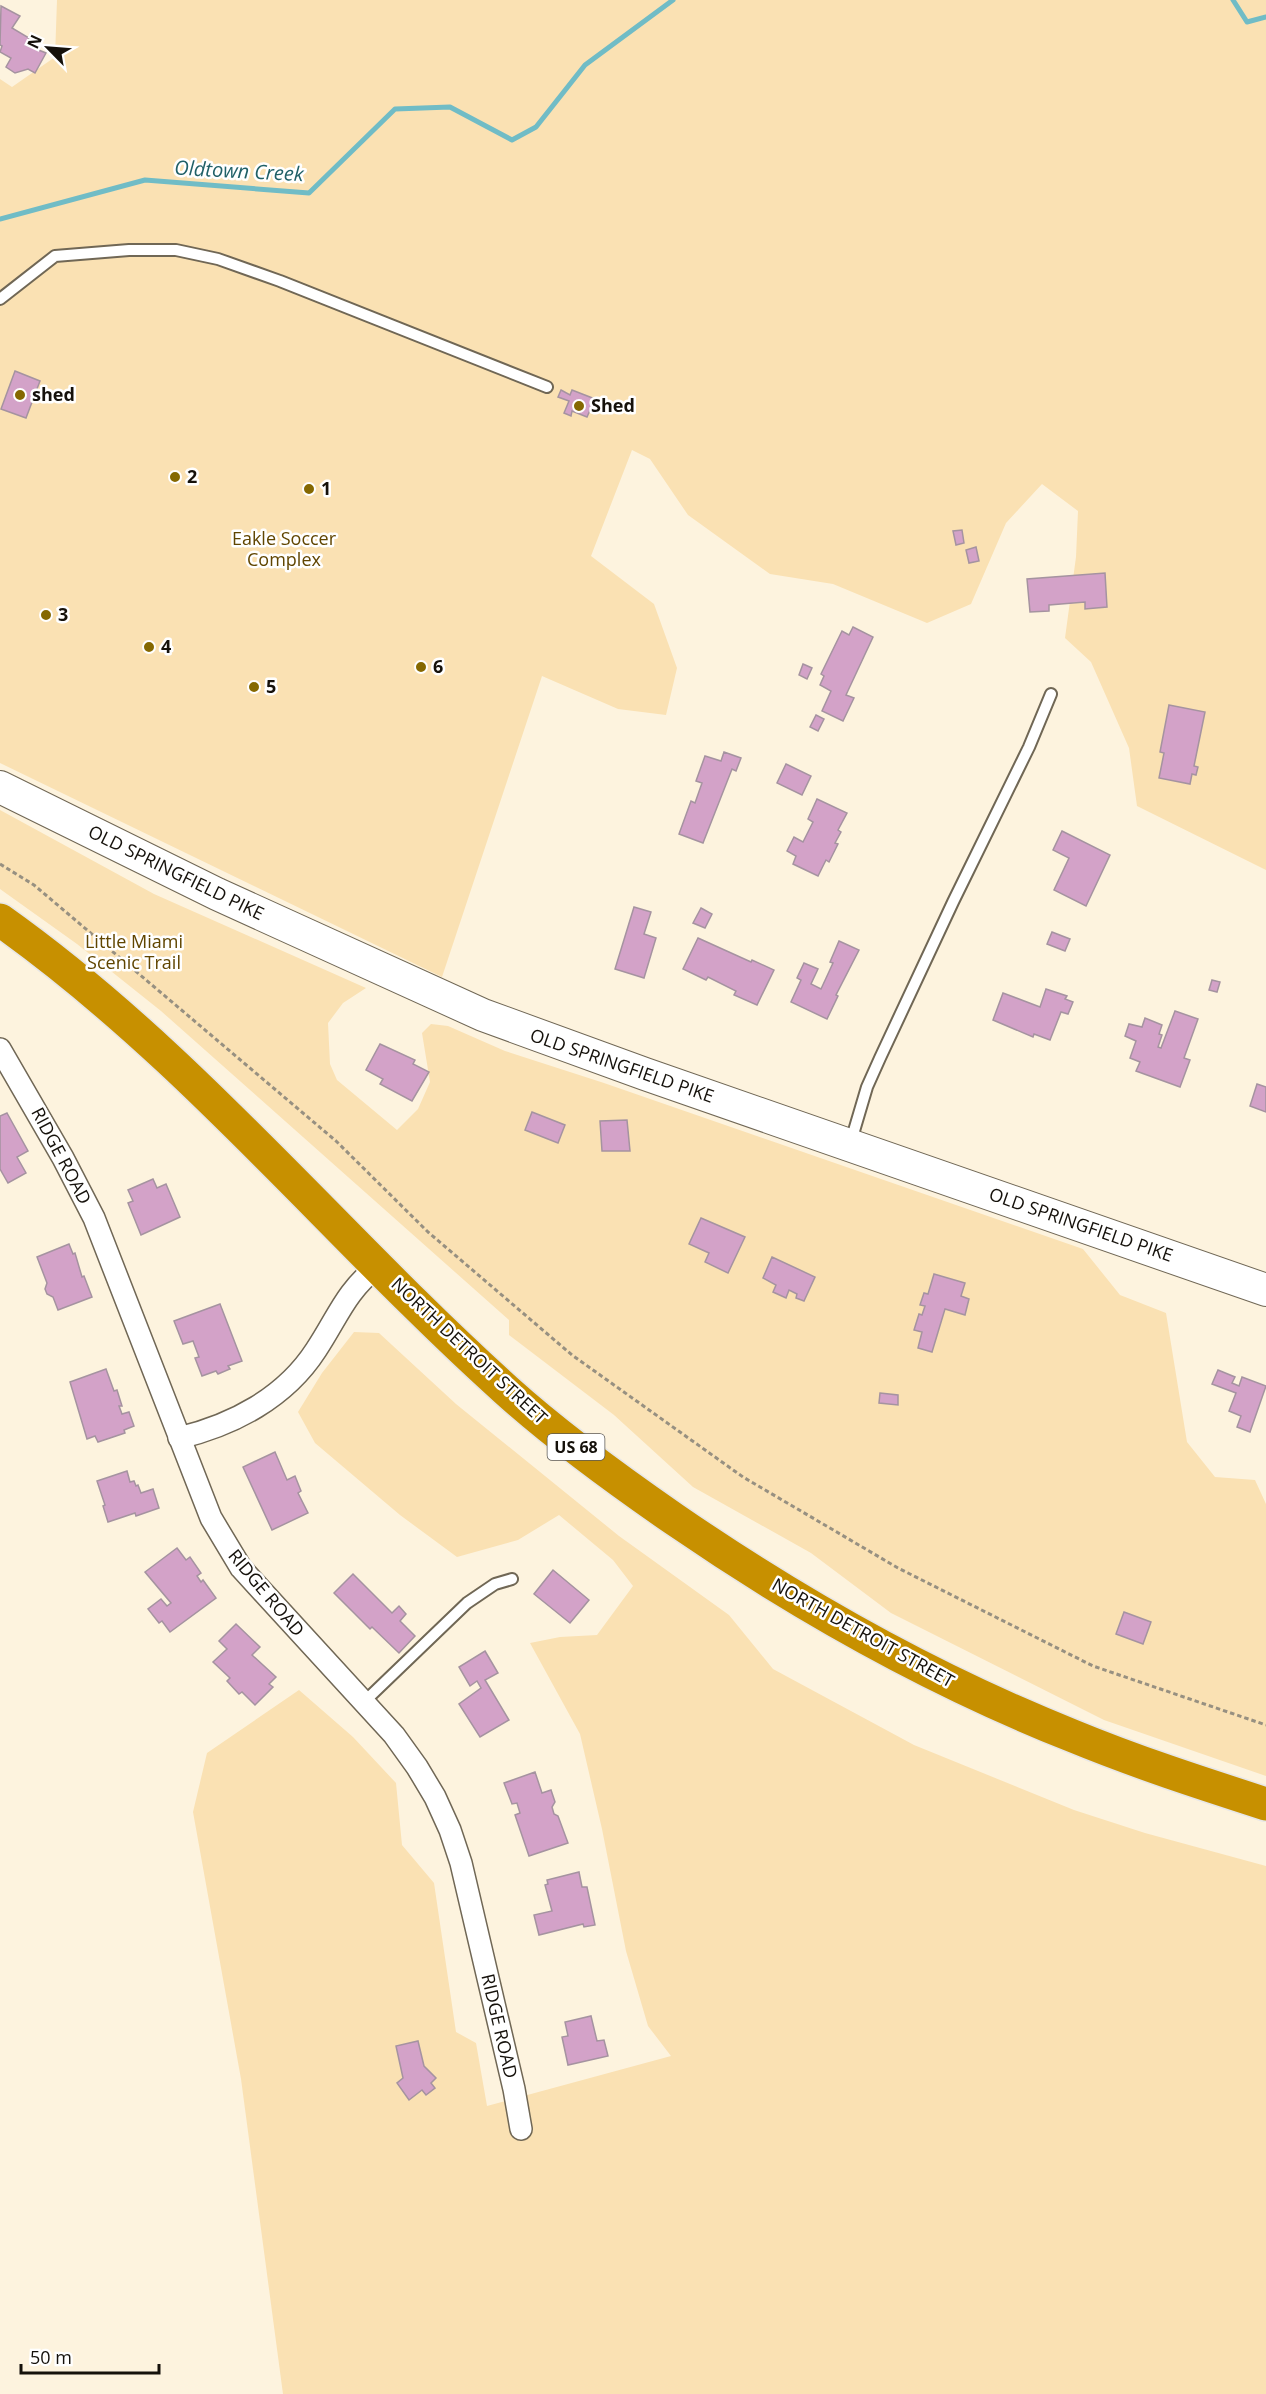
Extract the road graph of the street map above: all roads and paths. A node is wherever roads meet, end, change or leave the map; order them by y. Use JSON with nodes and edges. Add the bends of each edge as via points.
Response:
{"nodes":[{"id":1,"x":0,"y":299,"type":"edge"},
{"id":2,"x":548,"y":387,"type":"dead end"},
{"id":3,"x":1051,"y":694,"type":"dead end"},
{"id":4,"x":0,"y":787,"type":"edge"},
{"id":5,"x":0,"y":864,"type":"edge"},
{"id":6,"x":0,"y":920,"type":"edge"},
{"id":7,"x":0,"y":1049,"type":"edge"},
{"id":8,"x":850,"y":1144,"type":"junction"},
{"id":9,"x":378,"y":1266,"type":"junction"},
{"id":10,"x":1266,"y":1290,"type":"edge"},
{"id":11,"x":180,"y":1438,"type":"junction"},
{"id":12,"x":512,"y":1579,"type":"dead end"},
{"id":13,"x":364,"y":1702,"type":"junction"},
{"id":14,"x":1266,"y":1725,"type":"edge"},
{"id":15,"x":1266,"y":1804,"type":"edge"},
{"id":16,"x":521,"y":2129,"type":"dead end"}],
"edges":[{"from":1,"to":2,"type":"lane","via":[[55,256],[176,250],[218,259],[280,281]]},
{"from":3,"to":8,"type":"lane","via":[[867,1087]]},
{"from":4,"to":8,"type":"street","name":"OLD SPRINGFIELD PIKE","via":[[227,899],[470,1010]]},
{"from":5,"to":14,"type":"path","via":[[34,885],[336,1142],[428,1232],[572,1355],[743,1477],[898,1568],[1093,1666]]},
{"from":6,"to":9,"type":"highway","name":"NORTH DETROIT STREET","number":"US 68","via":[[142,1034]]},
{"from":7,"to":11,"type":"street","name":"RIDGE ROAD","via":[[94,1218]]},
{"from":8,"to":10,"type":"street","name":"OLD SPRINGFIELD PIKE"},
{"from":9,"to":11,"type":"street","via":[[349,1294],[314,1353],[282,1389],[246,1414],[212,1430]]},
{"from":9,"to":15,"type":"highway","name":"NORTH DETROIT STREET","number":"US 68","via":[[472,1359],[616,1479],[786,1592],[883,1648],[1009,1709],[1136,1761]]},
{"from":11,"to":13,"type":"street","name":"RIDGE ROAD","via":[[211,1518],[241,1568]]},
{"from":12,"to":13,"type":"lane","via":[[495,1584],[467,1603]]},
{"from":13,"to":16,"type":"street","name":"RIDGE ROAD","via":[[417,1767],[450,1830],[461,1863]]}]}
